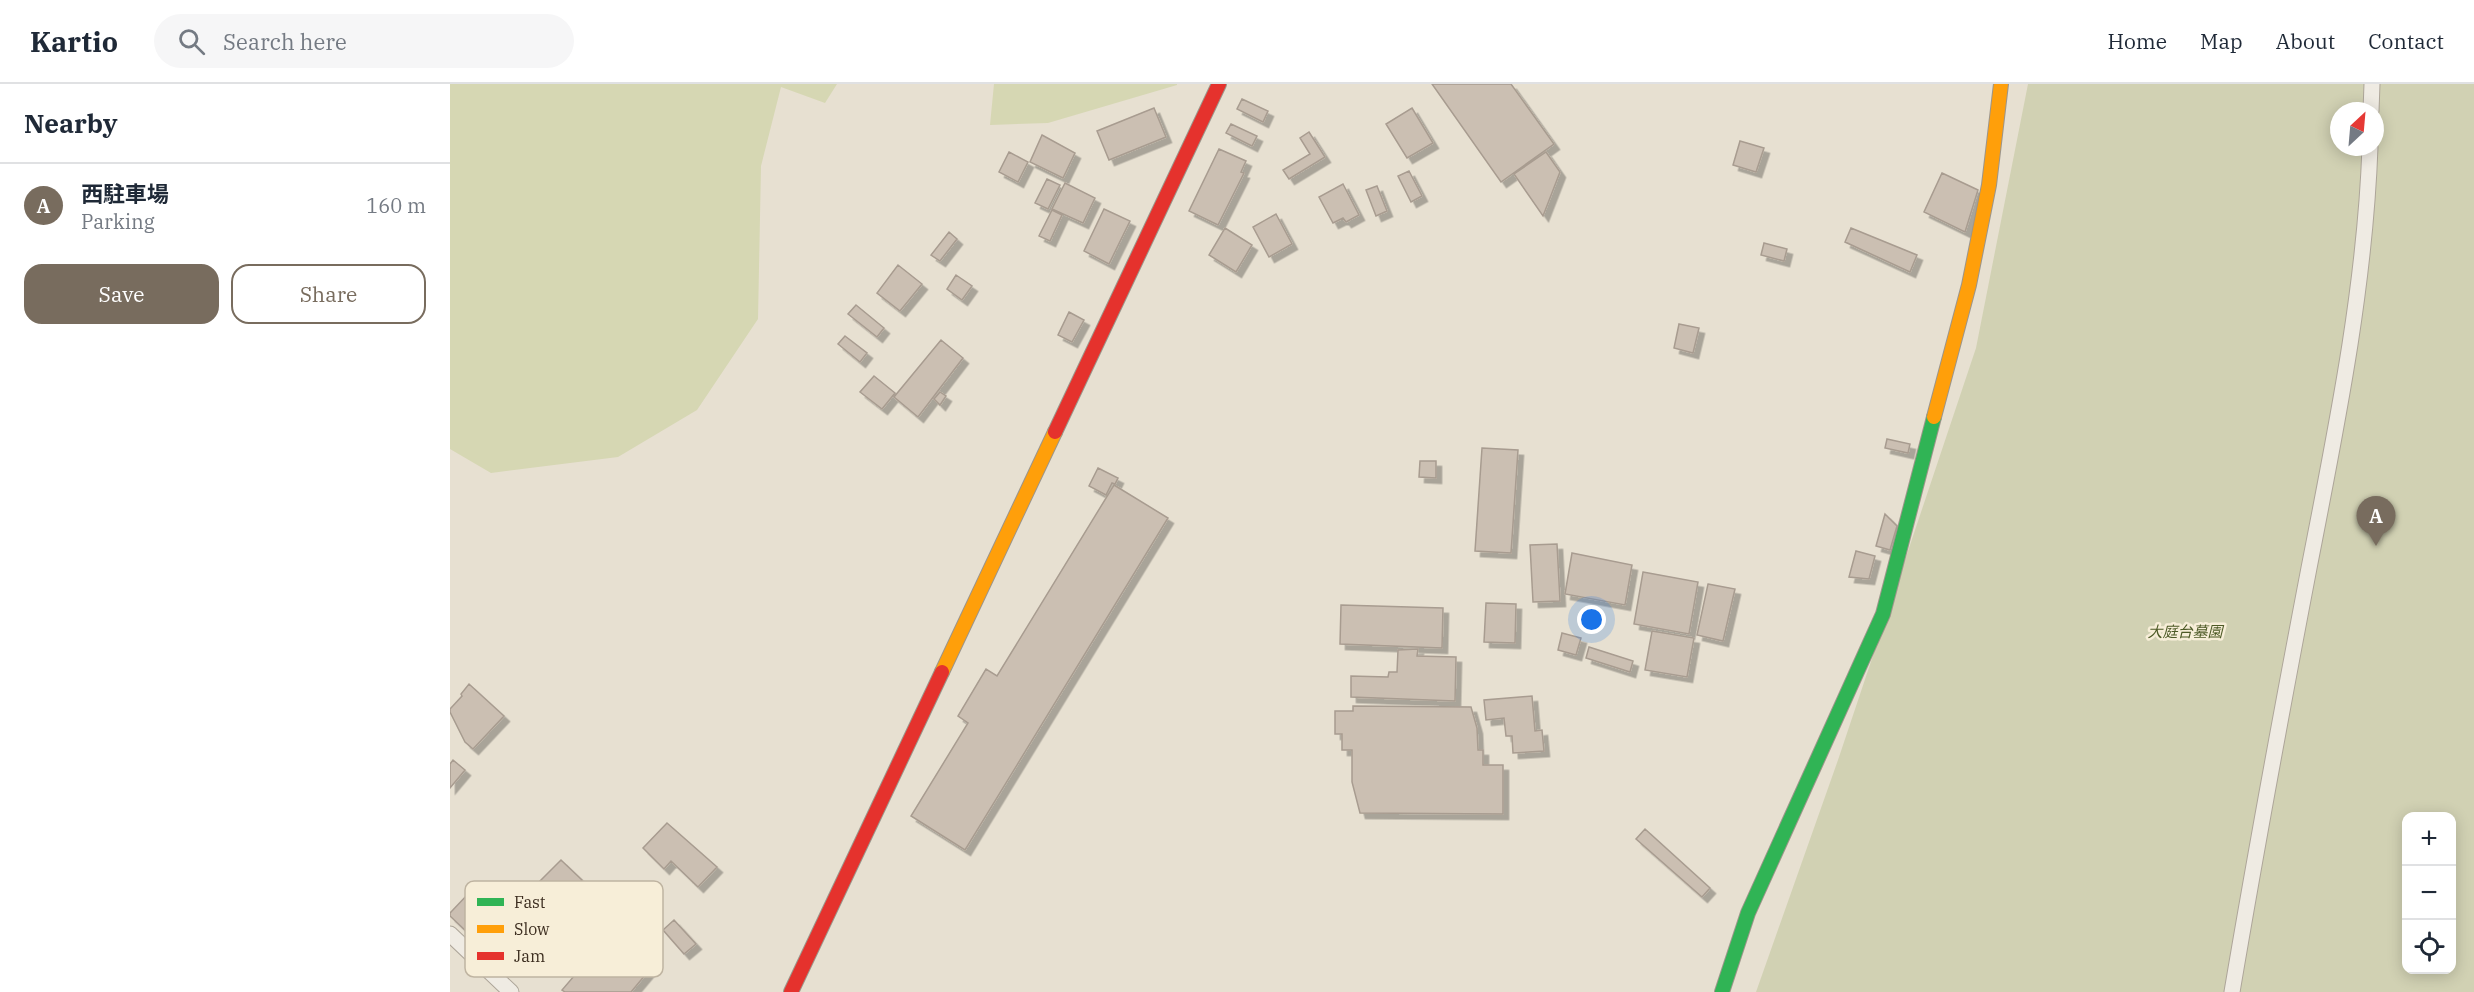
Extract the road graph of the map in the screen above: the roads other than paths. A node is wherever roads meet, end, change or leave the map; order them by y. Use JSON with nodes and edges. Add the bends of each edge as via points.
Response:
{"nodes":[{"id":1,"x":1219,"y":84,"type":"edge"},
{"id":2,"x":2001,"y":84,"type":"edge"},
{"id":3,"x":2372,"y":84,"type":"edge"},
{"id":4,"x":2371,"y":102,"type":"edge"},
{"id":5,"x":2370,"y":156,"type":"edge"},
{"id":6,"x":450,"y":934,"type":"edge"},
{"id":7,"x":465,"y":948,"type":"edge"},
{"id":8,"x":495,"y":977,"type":"edge"},
{"id":9,"x":511,"y":992,"type":"edge"},
{"id":10,"x":791,"y":992,"type":"edge"},
{"id":11,"x":1722,"y":992,"type":"edge"},
{"id":12,"x":2232,"y":992,"type":"edge"}],
"edges":[{"from":1,"to":10,"type":"street"},
{"from":2,"to":11,"type":"street","via":[[1989,186],[1969,285],[1883,614],[1748,913]]},
{"from":3,"to":4,"type":"lane"},
{"from":5,"to":12,"type":"lane","via":[[2367,214],[2339,414]]},
{"from":6,"to":7,"type":"lane"},
{"from":8,"to":9,"type":"lane"}]}
